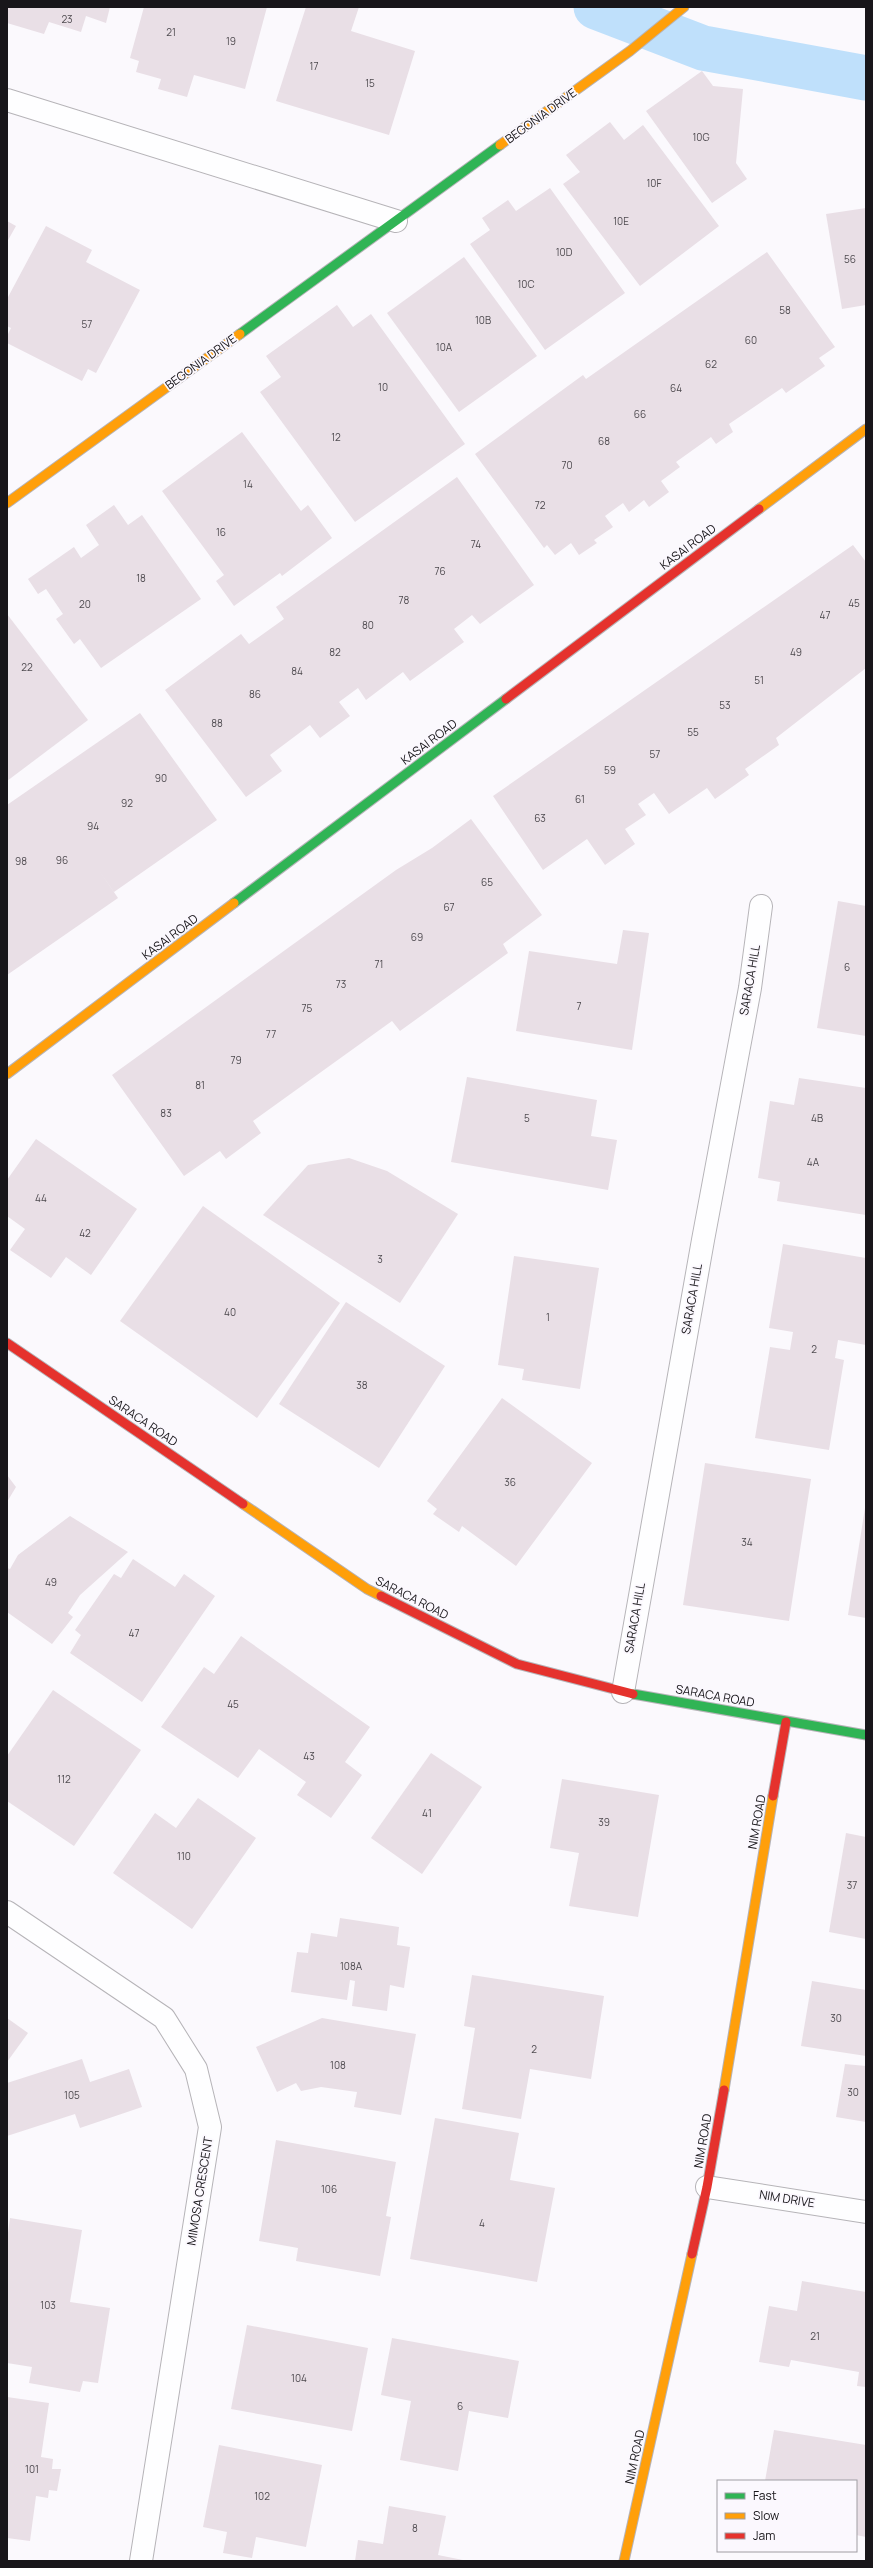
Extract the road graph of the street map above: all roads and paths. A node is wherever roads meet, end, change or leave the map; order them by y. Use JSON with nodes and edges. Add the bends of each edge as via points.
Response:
{"nodes":[{"id":1,"x":684,"y":7,"type":"edge"},
{"id":2,"x":7,"y":100,"type":"edge"},
{"id":3,"x":396,"y":220,"type":"junction"},
{"id":4,"x":866,"y":429,"type":"edge"},
{"id":5,"x":7,"y":503,"type":"edge"},
{"id":6,"x":761,"y":906,"type":"dead end"},
{"id":7,"x":7,"y":1074,"type":"edge"},
{"id":8,"x":7,"y":1343,"type":"edge"},
{"id":9,"x":623,"y":1692,"type":"junction"},
{"id":10,"x":786,"y":1722,"type":"junction"},
{"id":11,"x":866,"y":1736,"type":"edge"},
{"id":12,"x":7,"y":1912,"type":"edge"},
{"id":13,"x":707,"y":2187,"type":"junction"},
{"id":14,"x":866,"y":2212,"type":"edge"},
{"id":15,"x":141,"y":2561,"type":"edge"},
{"id":16,"x":624,"y":2561,"type":"edge"}],
"edges":[{"from":1,"to":3,"type":"street","name":"BEGONIA DRIVE","via":[[630,51]]},
{"from":2,"to":3,"type":"street"},
{"from":3,"to":5,"type":"street","name":"BEGONIA DRIVE"},
{"from":4,"to":7,"type":"street","name":"KASAI ROAD"},
{"from":6,"to":9,"type":"street","name":"SARACA HILL","via":[[750,988]]},
{"from":8,"to":9,"type":"street","name":"SARACA ROAD","via":[[367,1589],[517,1664]]},
{"from":9,"to":10,"type":"street","name":"SARACA ROAD"},
{"from":10,"to":11,"type":"street","name":"SARACA ROAD"},
{"from":10,"to":13,"type":"street","name":"NIM ROAD"},
{"from":12,"to":15,"type":"street","name":"MIMOSA CRESCENT","via":[[164,2018],[196,2069],[210,2127]]},
{"from":13,"to":14,"type":"street","name":"NIM DRIVE"},
{"from":13,"to":16,"type":"street","name":"NIM ROAD"}]}
